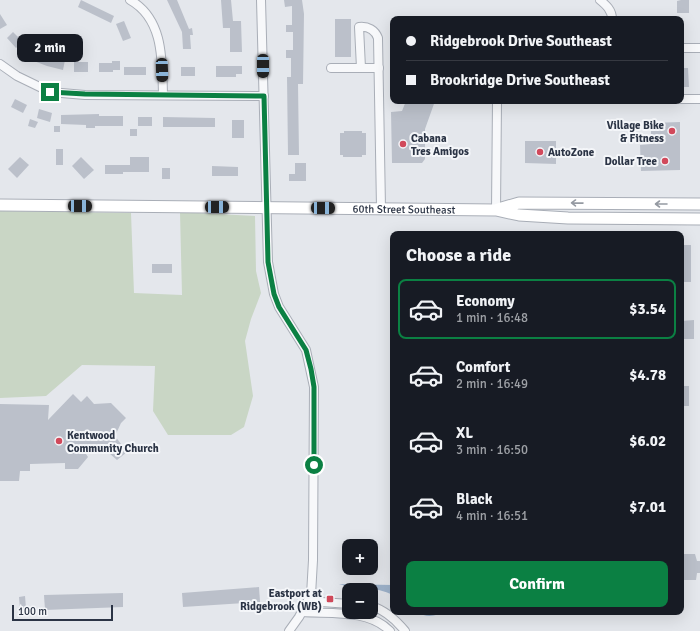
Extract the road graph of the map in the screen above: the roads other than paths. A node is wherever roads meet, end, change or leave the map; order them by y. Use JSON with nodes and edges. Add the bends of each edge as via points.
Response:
{"nodes":[{"id":1,"x":130,"y":0,"type":"edge"},
{"id":2,"x":261,"y":0,"type":"edge"},
{"id":3,"x":600,"y":0,"type":"edge"},
{"id":4,"x":612,"y":16,"type":"edge"},
{"id":5,"x":684,"y":48,"type":"edge"},
{"id":6,"x":700,"y":48,"type":"edge"},
{"id":7,"x":1,"y":66,"type":"edge"},
{"id":8,"x":331,"y":68,"type":"dead end"},
{"id":9,"x":361,"y":68,"type":"junction"},
{"id":10,"x":379,"y":68,"type":"junction"},
{"id":11,"x":163,"y":94,"type":"junction"},
{"id":12,"x":264,"y":96,"type":"junction"},
{"id":13,"x":684,"y":99,"type":"edge"},
{"id":14,"x":700,"y":99,"type":"edge"},
{"id":15,"x":497,"y":104,"type":"edge"},
{"id":16,"x":616,"y":204,"type":"junction"},
{"id":17,"x":700,"y":204,"type":"edge"},
{"id":18,"x":0,"y":205,"type":"edge"},
{"id":19,"x":266,"y":207,"type":"junction"},
{"id":20,"x":381,"y":208,"type":"junction"},
{"id":21,"x":496,"y":210,"type":"junction"},
{"id":22,"x":603,"y":218,"type":"junction"},
{"id":23,"x":700,"y":219,"type":"edge"},
{"id":24,"x":308,"y":600,"type":"junction"},
{"id":25,"x":342,"y":603,"type":"edge"},
{"id":26,"x":378,"y":609,"type":"edge"},
{"id":27,"x":302,"y":612,"type":"junction"},
{"id":28,"x":289,"y":631,"type":"edge"},
{"id":29,"x":390,"y":631,"type":"edge"},
{"id":30,"x":405,"y":631,"type":"edge"}],
"edges":[{"from":1,"to":11,"type":"street","via":[[152,21],[159,39]]},
{"from":2,"to":12,"type":"street"},
{"from":3,"to":4,"type":"street","via":[[608,6]]},
{"from":5,"to":6,"type":"street"},
{"from":7,"to":11,"type":"street","via":[[50,92]]},
{"from":8,"to":9,"type":"street"},
{"from":9,"to":10,"type":"street"},
{"from":9,"to":10,"type":"street","via":[[359,26],[376,32]]},
{"from":10,"to":20,"type":"street"},
{"from":11,"to":12,"type":"street"},
{"from":12,"to":19,"type":"street"},
{"from":13,"to":14,"type":"street"},
{"from":15,"to":21,"type":"street"},
{"from":17,"to":16,"type":"main road","name":"60th Street Southeast","one_way":true},
{"from":16,"to":21,"type":"main road","name":"60th Street Southeast","one_way":true,"via":[[519,203]]},
{"from":16,"to":22,"type":"main road","via":[[607,208]]},
{"from":18,"to":19,"type":"main road","name":"60th Street Southeast"},
{"from":19,"to":20,"type":"main road","name":"60th Street Southeast"},
{"from":19,"to":24,"type":"street","via":[[268,262],[274,294],[279,307],[306,350],[314,387],[313,560],[311,595]]},
{"from":20,"to":21,"type":"main road","name":"60th Street Southeast"},
{"from":21,"to":22,"type":"main road","name":"60th Street Southeast","via":[[519,215]]},
{"from":22,"to":23,"type":"main road","name":"60th Street Southeast"},
{"from":24,"to":25,"type":"street"},
{"from":24,"to":27,"type":"street"},
{"from":26,"to":30,"type":"street","via":[[397,621]]},
{"from":27,"to":28,"type":"street"},
{"from":27,"to":29,"type":"street","via":[[362,616]]}]}
